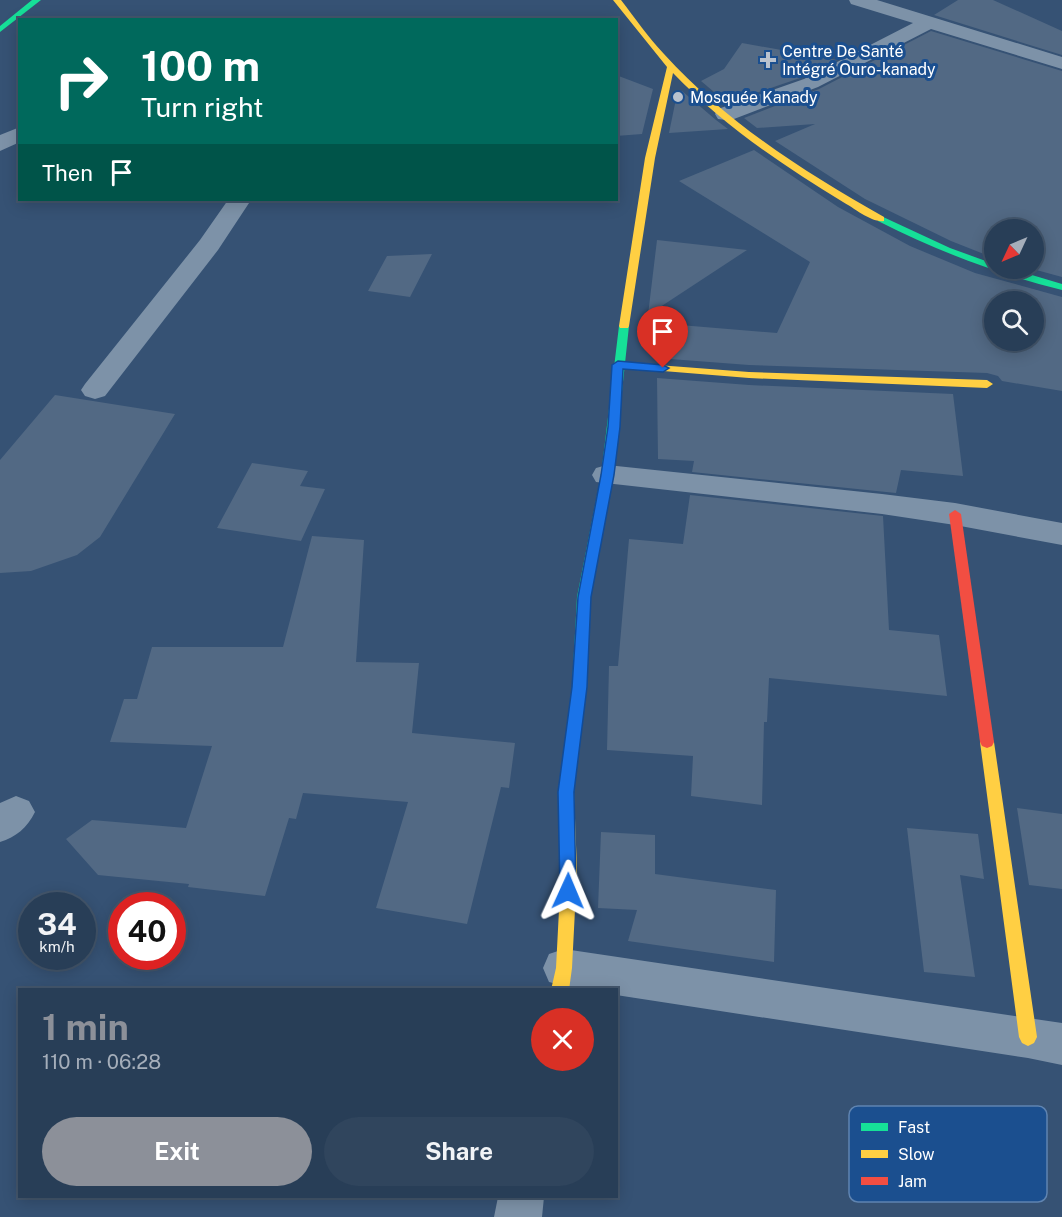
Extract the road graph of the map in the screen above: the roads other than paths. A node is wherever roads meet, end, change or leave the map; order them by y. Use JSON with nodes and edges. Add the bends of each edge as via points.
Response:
{"nodes":[{"id":1,"x":37,"y":0,"type":"edge"},
{"id":2,"x":617,"y":0,"type":"edge"},
{"id":3,"x":858,"y":0,"type":"edge"},
{"id":4,"x":931,"y":0,"type":"edge"},
{"id":5,"x":923,"y":19,"type":"junction"},
{"id":6,"x":0,"y":30,"type":"edge"},
{"id":7,"x":1062,"y":63,"type":"edge"},
{"id":8,"x":671,"y":66,"type":"junction"},
{"id":9,"x":726,"y":114,"type":"junction"},
{"id":10,"x":18,"y":134,"type":"edge"},
{"id":11,"x":0,"y":144,"type":"edge"},
{"id":12,"x":238,"y":201,"type":"edge"},
{"id":13,"x":1062,"y":287,"type":"edge"},
{"id":14,"x":618,"y":365,"type":"junction"},
{"id":15,"x":987,"y":384,"type":"dead end"},
{"id":16,"x":95,"y":390,"type":"dead end"},
{"id":17,"x":607,"y":475,"type":"junction"},
{"id":18,"x":955,"y":514,"type":"junction"},
{"id":19,"x":1062,"y":534,"type":"edge"},
{"id":20,"x":562,"y":979,"type":"edge"},
{"id":21,"x":1045,"y":1040,"type":"edge"},
{"id":22,"x":521,"y":1198,"type":"edge"},
{"id":23,"x":518,"y":1217,"type":"edge"}],
"edges":[{"from":1,"to":6,"type":"street"},
{"from":2,"to":8,"type":"street"},
{"from":3,"to":5,"type":"street"},
{"from":4,"to":5,"type":"street"},
{"from":5,"to":7,"type":"street"},
{"from":5,"to":9,"type":"street","via":[[811,83]]},
{"from":8,"to":9,"type":"street"},
{"from":8,"to":14,"type":"street","via":[[650,158]]},
{"from":9,"to":13,"type":"street","via":[[802,172],[928,243],[985,267]]},
{"from":10,"to":11,"type":"street"},
{"from":12,"to":16,"type":"street","via":[[209,245]]},
{"from":14,"to":15,"type":"street","via":[[749,375]]},
{"from":14,"to":17,"type":"street"},
{"from":17,"to":18,"type":"street"},
{"from":17,"to":20,"type":"street","via":[[584,597],[579,687],[566,792],[569,871]]},
{"from":18,"to":19,"type":"street"},
{"from":18,"to":21,"type":"street"},
{"from":20,"to":21,"type":"street"},
{"from":22,"to":23,"type":"street"}]}
